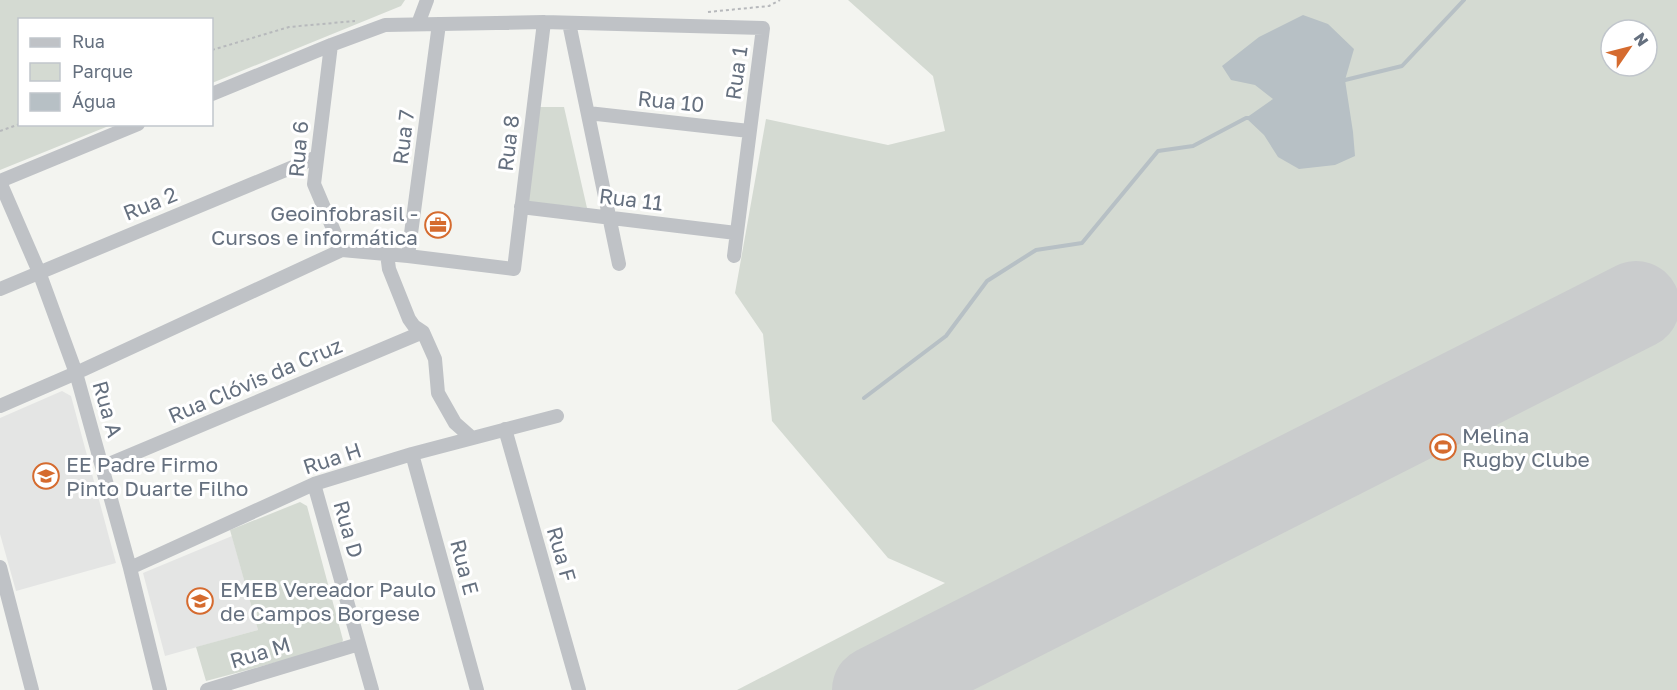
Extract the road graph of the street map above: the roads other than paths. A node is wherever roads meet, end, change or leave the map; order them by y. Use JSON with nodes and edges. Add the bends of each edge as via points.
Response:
{"nodes":[{"id":1,"x":426,"y":0,"type":"edge"},
{"id":2,"x":544,"y":22,"type":"junction"},
{"id":3,"x":569,"y":23,"type":"junction"},
{"id":4,"x":418,"y":24,"type":"junction"},
{"id":5,"x":439,"y":24,"type":"junction"},
{"id":6,"x":331,"y":45,"type":"junction"},
{"id":7,"x":213,"y":94,"type":"edge"},
{"id":8,"x":588,"y":113,"type":"junction"},
{"id":9,"x":133,"y":126,"type":"edge"},
{"id":10,"x":749,"y":131,"type":"junction"},
{"id":11,"x":317,"y":157,"type":"junction"},
{"id":12,"x":0,"y":182,"type":"edge"},
{"id":13,"x":521,"y":207,"type":"junction"},
{"id":14,"x":609,"y":217,"type":"junction"},
{"id":15,"x":736,"y":233,"type":"junction"},
{"id":16,"x":342,"y":250,"type":"junction"},
{"id":17,"x":387,"y":254,"type":"junction"},
{"id":18,"x":408,"y":256,"type":"junction"},
{"id":19,"x":734,"y":256,"type":"dead end"},
{"id":20,"x":619,"y":264,"type":"dead end"},
{"id":21,"x":39,"y":272,"type":"junction"},
{"id":22,"x":0,"y":289,"type":"edge"},
{"id":23,"x":423,"y":332,"type":"junction"},
{"id":24,"x":76,"y":373,"type":"junction"},
{"id":25,"x":0,"y":406,"type":"edge"},
{"id":26,"x":557,"y":416,"type":"dead end"},
{"id":27,"x":505,"y":429,"type":"junction"},
{"id":28,"x":472,"y":438,"type":"junction"},
{"id":29,"x":412,"y":454,"type":"junction"},
{"id":30,"x":102,"y":467,"type":"junction"},
{"id":31,"x":314,"y":484,"type":"junction"},
{"id":32,"x":0,"y":567,"type":"edge"},
{"id":33,"x":130,"y":568,"type":"junction"},
{"id":34,"x":359,"y":644,"type":"junction"},
{"id":35,"x":32,"y":690,"type":"edge"},
{"id":36,"x":160,"y":690,"type":"edge"},
{"id":37,"x":207,"y":690,"type":"edge"},
{"id":38,"x":372,"y":690,"type":"edge"},
{"id":39,"x":477,"y":690,"type":"edge"},
{"id":40,"x":579,"y":690,"type":"edge"}],
"edges":[{"from":1,"to":4,"type":"street"},
{"from":2,"to":3,"type":"street","name":"Rua 1"},
{"from":2,"to":5,"type":"street","name":"Rua 1"},
{"from":2,"to":13,"type":"street","name":"Rua 8"},
{"from":3,"to":8,"type":"street"},
{"from":3,"to":10,"type":"street","name":"Rua 1","via":[[763,28]]},
{"from":4,"to":5,"type":"street","name":"Rua 1"},
{"from":4,"to":6,"type":"street","name":"Rua 1","via":[[385,25]]},
{"from":5,"to":18,"type":"street","name":"Rua 7"},
{"from":6,"to":7,"type":"street","name":"Rua 1"},
{"from":6,"to":11,"type":"street","name":"Rua 6"},
{"from":8,"to":10,"type":"street","name":"Rua 10"},
{"from":8,"to":14,"type":"street"},
{"from":9,"to":12,"type":"street"},
{"from":10,"to":15,"type":"street","name":"Rua 1"},
{"from":11,"to":16,"type":"street","name":"Rua 6","via":[[314,184]]},
{"from":11,"to":21,"type":"street","name":"Rua 2"},
{"from":12,"to":21,"type":"street","name":"Rua A"},
{"from":13,"to":14,"type":"street","name":"Rua 11"},
{"from":13,"to":18,"type":"street","name":"Rua 8","via":[[514,269]]},
{"from":14,"to":15,"type":"street","name":"Rua 11"},
{"from":14,"to":20,"type":"street"},
{"from":15,"to":19,"type":"street","name":"Rua 1"},
{"from":16,"to":17,"type":"street"},
{"from":16,"to":24,"type":"street"},
{"from":17,"to":18,"type":"street"},
{"from":17,"to":23,"type":"street","via":[[409,319]]},
{"from":21,"to":22,"type":"street","name":"Rua 2"},
{"from":21,"to":24,"type":"street","name":"Rua A"},
{"from":23,"to":28,"type":"street","via":[[435,359],[438,393],[455,423]]},
{"from":23,"to":30,"type":"street","name":"Rua Clóvis da Cruz"},
{"from":24,"to":25,"type":"street"},
{"from":24,"to":30,"type":"street","name":"Rua A"},
{"from":26,"to":27,"type":"street","name":"Rua H"},
{"from":27,"to":28,"type":"street","name":"Rua H"},
{"from":27,"to":40,"type":"street","name":"Rua F"},
{"from":28,"to":29,"type":"street","name":"Rua H"},
{"from":29,"to":31,"type":"street","name":"Rua H"},
{"from":29,"to":39,"type":"street","name":"Rua E"},
{"from":30,"to":33,"type":"street","name":"Rua A"},
{"from":31,"to":33,"type":"street","name":"Rua H"},
{"from":31,"to":34,"type":"street","name":"Rua D"},
{"from":32,"to":35,"type":"street"},
{"from":33,"to":36,"type":"street","name":"Rua A"},
{"from":34,"to":37,"type":"street","name":"Rua M"},
{"from":34,"to":38,"type":"street","name":"Rua D"}]}
